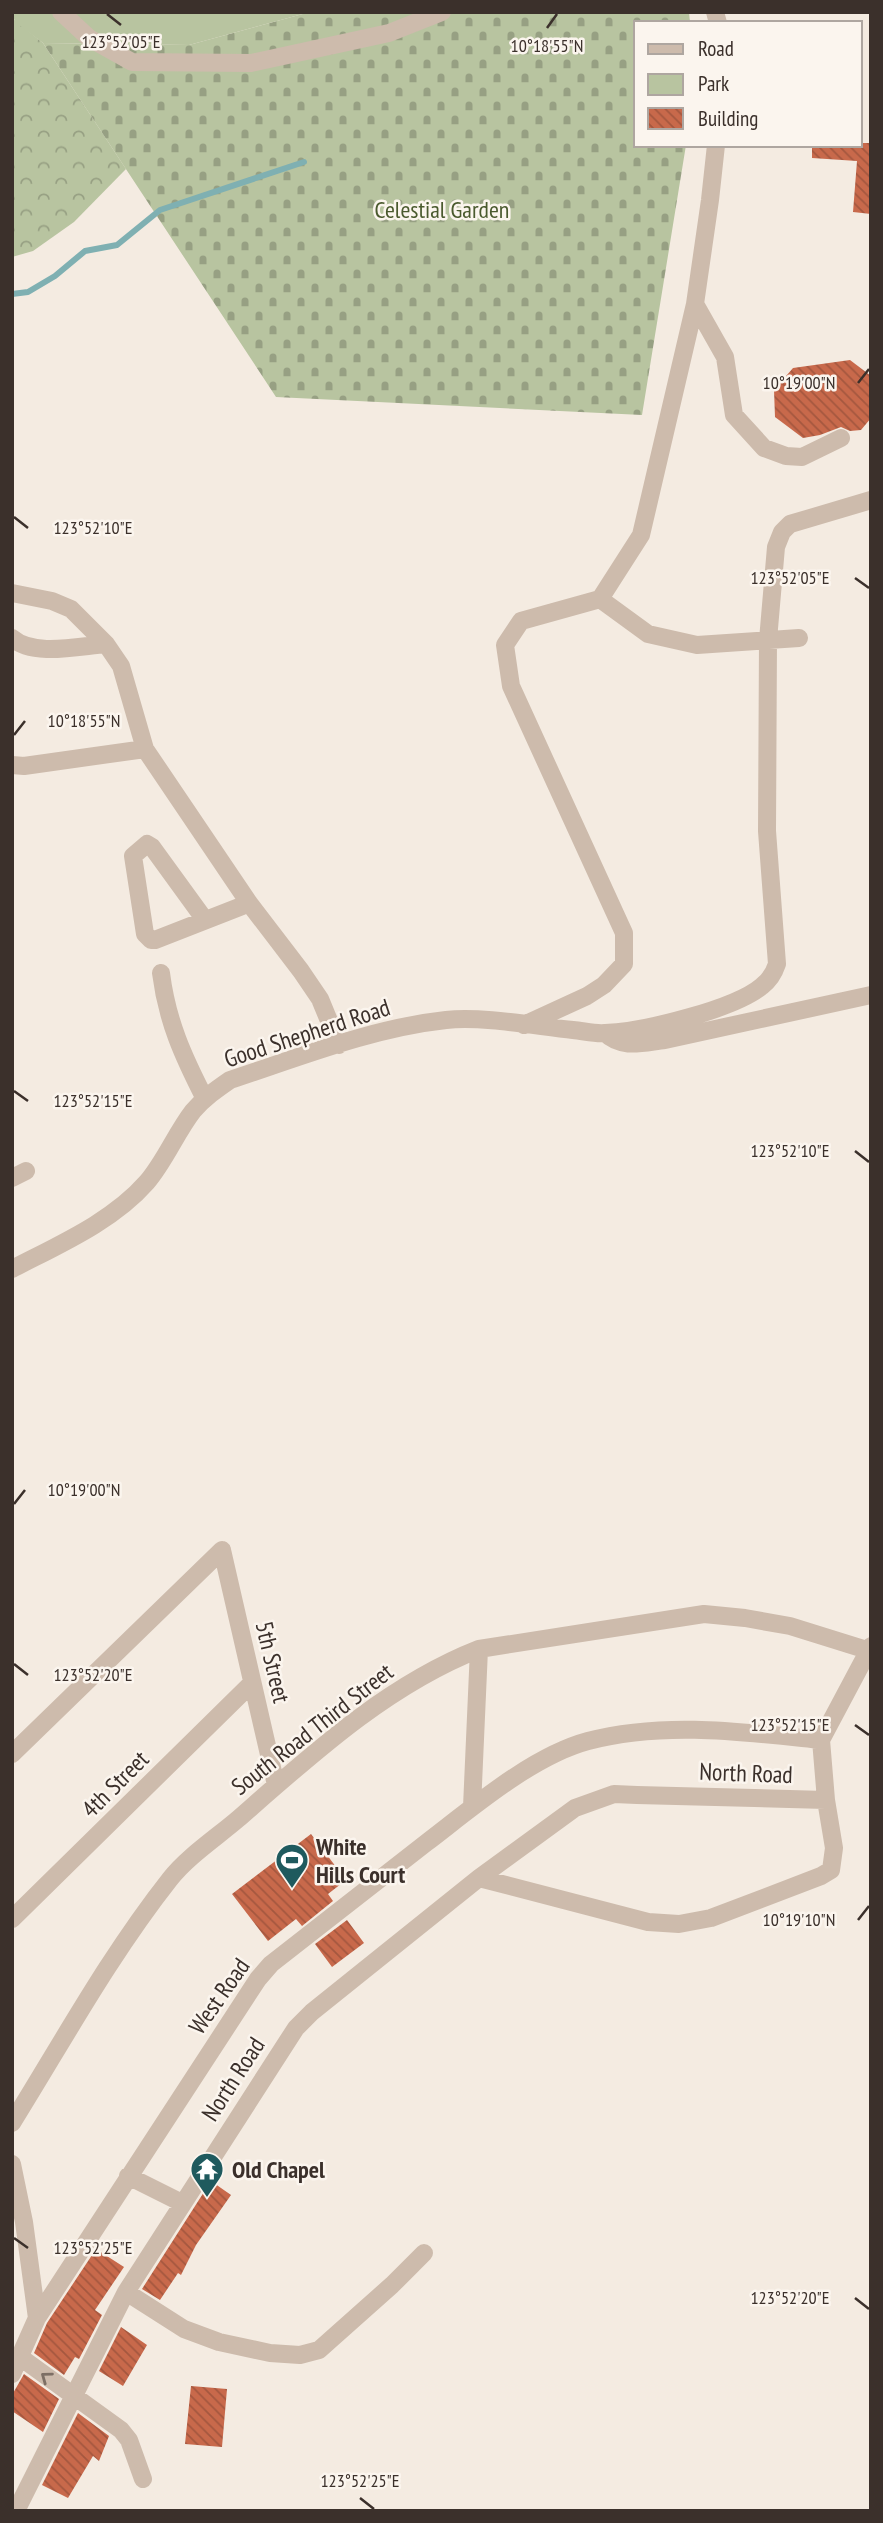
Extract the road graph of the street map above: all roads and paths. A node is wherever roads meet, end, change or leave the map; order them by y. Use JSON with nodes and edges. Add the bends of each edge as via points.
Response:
{"nodes":[{"id":1,"x":61,"y":12,"type":"edge"},
{"id":2,"x":442,"y":12,"type":"edge"},
{"id":3,"x":716,"y":147,"type":"edge"},
{"id":4,"x":695,"y":304,"type":"junction"},
{"id":5,"x":841,"y":438,"type":"dead end"},
{"id":6,"x":871,"y":500,"type":"edge"},
{"id":7,"x":12,"y":593,"type":"edge"},
{"id":8,"x":600,"y":599,"type":"junction"},
{"id":9,"x":12,"y":638,"type":"edge"},
{"id":10,"x":799,"y":638,"type":"dead end"},
{"id":11,"x":768,"y":640,"type":"junction"},
{"id":12,"x":106,"y":644,"type":"junction"},
{"id":13,"x":145,"y":749,"type":"junction"},
{"id":14,"x":12,"y":765,"type":"edge"},
{"id":15,"x":249,"y":903,"type":"junction"},
{"id":16,"x":205,"y":920,"type":"junction"},
{"id":17,"x":161,"y":973,"type":"dead end"},
{"id":18,"x":871,"y":995,"type":"edge"},
{"id":19,"x":524,"y":1025,"type":"junction"},
{"id":20,"x":605,"y":1033,"type":"junction"},
{"id":21,"x":339,"y":1045,"type":"junction"},
{"id":22,"x":205,"y":1099,"type":"junction"},
{"id":23,"x":12,"y":1269,"type":"edge"},
{"id":24,"x":869,"y":1648,"type":"edge"},
{"id":25,"x":479,"y":1649,"type":"junction"},
{"id":26,"x":252,"y":1683,"type":"junction"},
{"id":27,"x":821,"y":1740,"type":"junction"},
{"id":28,"x":12,"y":1754,"type":"edge"},
{"id":29,"x":276,"y":1786,"type":"junction"},
{"id":30,"x":826,"y":1800,"type":"junction"},
{"id":31,"x":472,"y":1807,"type":"junction"},
{"id":32,"x":480,"y":1878,"type":"junction"},
{"id":33,"x":12,"y":1919,"type":"edge"},
{"id":34,"x":12,"y":2123,"type":"edge"},
{"id":35,"x":12,"y":2164,"type":"edge"},
{"id":36,"x":128,"y":2176,"type":"junction"},
{"id":37,"x":182,"y":2203,"type":"junction"},
{"id":38,"x":424,"y":2253,"type":"dead end"},
{"id":39,"x":126,"y":2292,"type":"junction"},
{"id":40,"x":37,"y":2318,"type":"junction"},
{"id":41,"x":14,"y":2368,"type":"edge"},
{"id":42,"x":73,"y":2396,"type":"junction"},
{"id":43,"x":143,"y":2479,"type":"dead end"},
{"id":44,"x":16,"y":2511,"type":"edge"}],
"edges":[{"from":1,"to":2,"type":"street","via":[[89,38],[132,62],[251,63],[389,33]]},
{"from":3,"to":4,"type":"street"},
{"from":4,"to":5,"type":"street","via":[[725,357],[734,415],[764,447],[802,457]]},
{"from":4,"to":8,"type":"street","via":[[641,535]]},
{"from":6,"to":11,"type":"street","via":[[790,524],[782,532],[772,571]]},
{"from":7,"to":12,"type":"street","via":[[71,609]]},
{"from":8,"to":11,"type":"street","via":[[648,634],[697,645]]},
{"from":8,"to":19,"type":"street","via":[[521,621],[505,645],[511,686],[624,933],[624,964],[587,996]]},
{"from":9,"to":12,"type":"street","via":[[32,649]]},
{"from":10,"to":11,"type":"street"},
{"from":11,"to":20,"type":"street","via":[[767,831],[774,973],[762,986],[730,1004],[666,1023]]},
{"from":12,"to":13,"type":"street","via":[[121,666]]},
{"from":13,"to":14,"type":"street"},
{"from":13,"to":15,"type":"street"},
{"from":15,"to":16,"type":"street"},
{"from":15,"to":21,"type":"street","via":[[320,999]]},
{"from":16,"to":16,"type":"street","via":[[155,940],[147,937],[136,852],[147,844],[152,847]]},
{"from":17,"to":22,"type":"street","via":[[165,1005]]},
{"from":18,"to":20,"type":"street","via":[[665,1040],[631,1044]]},
{"from":19,"to":20,"type":"street","name":"Good Shepherd Road"},
{"from":19,"to":21,"type":"street","name":"Good Shepherd Road","via":[[448,1019]]},
{"from":21,"to":22,"type":"street","name":"Good Shepherd Road","via":[[230,1080]]},
{"from":22,"to":23,"type":"street","name":"Good Shepherd Road","via":[[146,1183],[79,1234]]},
{"from":24,"to":25,"type":"street","name":"South Road Third Street","via":[[790,1626],[704,1614]]},
{"from":24,"to":27,"type":"street"},
{"from":25,"to":29,"type":"street","name":"South Road Third Street","via":[[414,1680],[373,1707]]},
{"from":25,"to":31,"type":"street"},
{"from":26,"to":28,"type":"street","name":"5th Street","via":[[222,1550]]},
{"from":26,"to":29,"type":"street","name":"5th Street"},
{"from":26,"to":33,"type":"street","name":"4th Street"},
{"from":27,"to":30,"type":"street"},
{"from":27,"to":31,"type":"street","name":"West Road","via":[[731,1731],[658,1730],[618,1735],[543,1759]]},
{"from":29,"to":34,"type":"street","name":"South Road Third Street","via":[[173,1875],[134,1928]]},
{"from":30,"to":32,"type":"street","name":"North Road","via":[[614,1794],[575,1808]]},
{"from":30,"to":32,"type":"street","via":[[834,1849],[831,1870],[711,1918],[679,1924],[648,1922]]},
{"from":31,"to":36,"type":"street","name":"West Road","via":[[271,1964]]},
{"from":32,"to":37,"type":"street","name":"North Road","via":[[296,2028]]},
{"from":35,"to":40,"type":"street"},
{"from":36,"to":37,"type":"street"},
{"from":36,"to":40,"type":"street","name":"West Road"},
{"from":37,"to":39,"type":"street","name":"North Road"},
{"from":38,"to":39,"type":"street","via":[[319,2350],[300,2355],[270,2353],[184,2329]]},
{"from":39,"to":42,"type":"street","name":"North Road"},
{"from":40,"to":41,"type":"street","name":"West Road"},
{"from":42,"to":41,"type":"street","one_way":true},
{"from":42,"to":43,"type":"street","via":[[121,2430]]},
{"from":42,"to":44,"type":"street","name":"North Road"}]}
